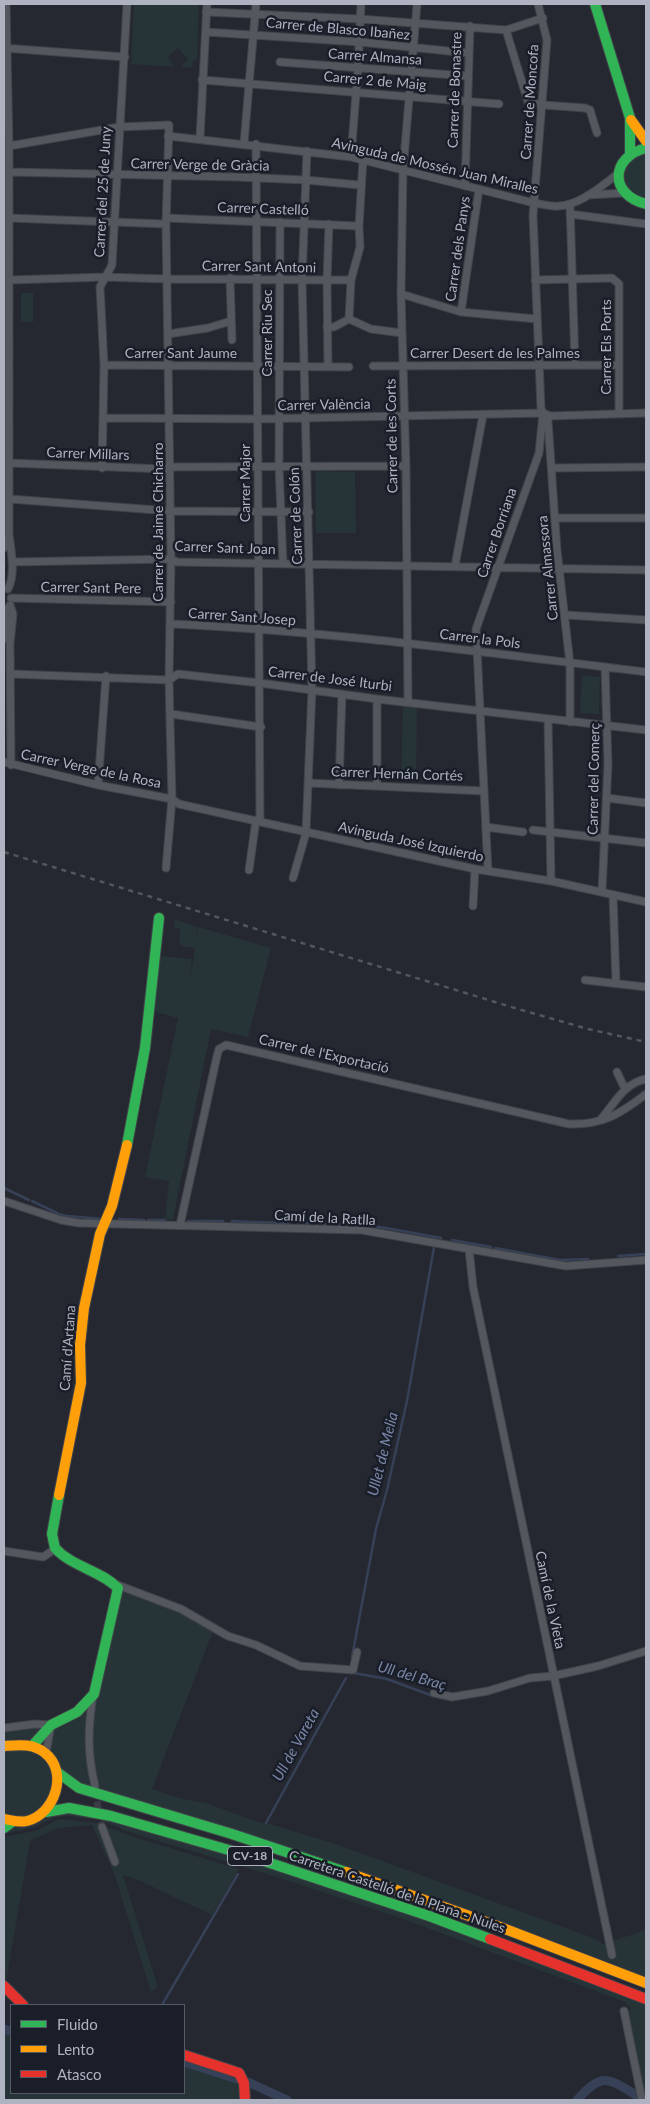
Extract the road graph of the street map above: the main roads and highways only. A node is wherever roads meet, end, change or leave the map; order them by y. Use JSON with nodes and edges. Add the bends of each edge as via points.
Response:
{"nodes":[{"id":1,"x":595,"y":4,"type":"edge"},
{"id":2,"x":630,"y":118,"type":"junction"},
{"id":3,"x":646,"y":141,"type":"edge"},
{"id":4,"x":646,"y":148,"type":"edge"},
{"id":5,"x":630,"y":154,"type":"junction"},
{"id":6,"x":645,"y":205,"type":"edge"},
{"id":7,"x":159,"y":918,"type":"dead end"},
{"id":8,"x":33,"y":1745,"type":"junction"},
{"id":9,"x":4,"y":1746,"type":"edge"},
{"id":10,"x":57,"y":1772,"type":"junction"},
{"id":11,"x":46,"y":1812,"type":"junction"},
{"id":12,"x":6,"y":1823,"type":"edge"},
{"id":13,"x":646,"y":1983,"type":"edge"},
{"id":14,"x":4,"y":1986,"type":"edge"},
{"id":15,"x":646,"y":1999,"type":"edge"},
{"id":16,"x":21,"y":2004,"type":"edge"},
{"id":17,"x":185,"y":2055,"type":"edge"},
{"id":18,"x":245,"y":2100,"type":"edge"}],
"edges":[{"from":1,"to":2,"type":"main road"},
{"from":2,"to":3,"type":"main road"},
{"from":2,"to":5,"type":"main road"},
{"from":4,"to":5,"type":"main road"},
{"from":5,"to":6,"type":"main road","via":[[624,159],[619,173],[620,187],[630,198]]},
{"from":7,"to":8,"type":"main road","name":"Camí d'Artana","via":[[145,1048],[122,1171],[100,1234],[84,1308],[80,1344],[81,1383],[52,1534],[55,1549],[118,1588],[94,1694],[77,1712],[51,1725]]},
{"from":8,"to":9,"type":"main road","via":[[17,1742]]},
{"from":8,"to":10,"type":"main road","number":"CV-18","via":[[46,1753]]},
{"from":10,"to":11,"type":"main road","via":[[58,1786]]},
{"from":10,"to":13,"type":"main road","name":"Carretera Castelló de la Plana - Nules","number":"CV-18","via":[[79,1788],[402,1890]]},
{"from":11,"to":12,"type":"main road","number":"CV-18","via":[[30,1821]]},
{"from":11,"to":15,"type":"main road","name":"Carretera Castelló de la Plana - Nules","number":"CV-18","via":[[69,1808],[111,1816],[246,1855],[429,1916]]},
{"from":14,"to":16,"type":"main road"},
{"from":17,"to":18,"type":"main road","via":[[238,2073],[244,2083]]}]}
